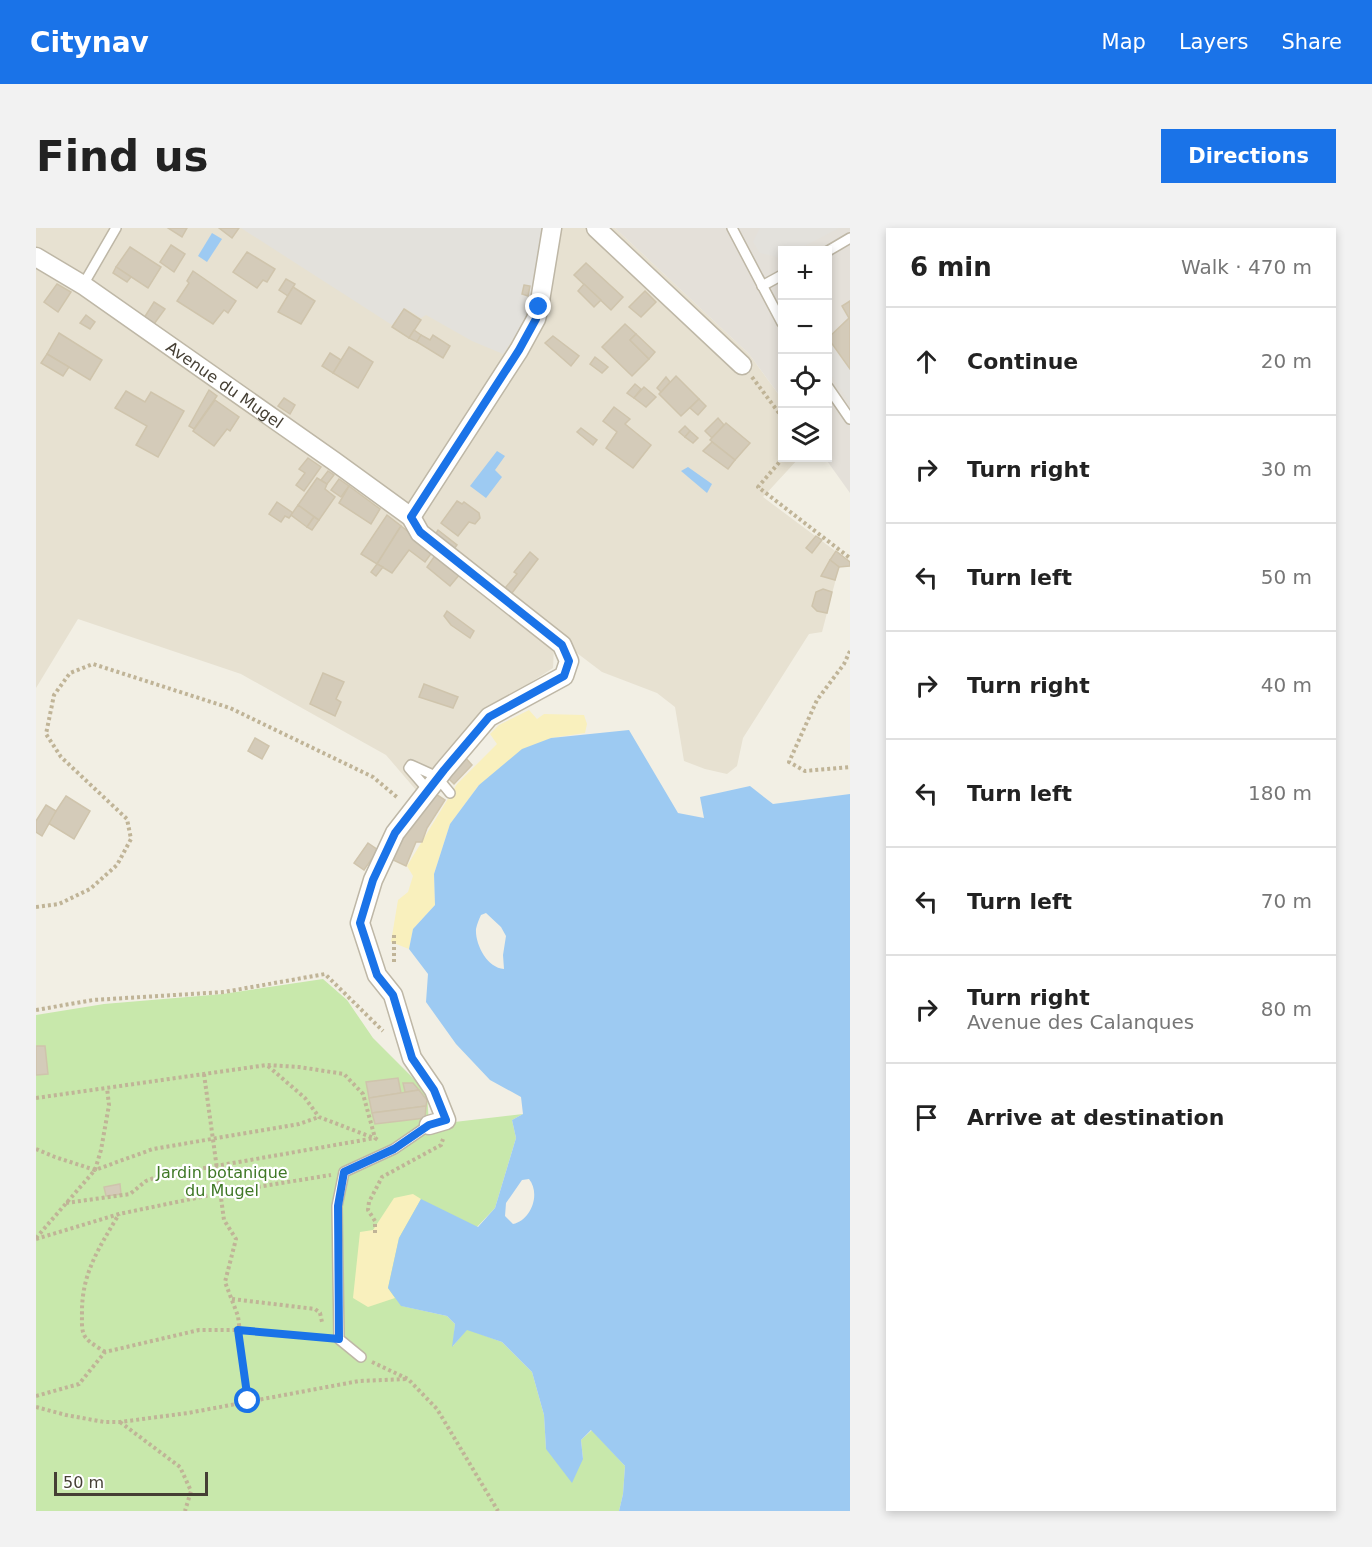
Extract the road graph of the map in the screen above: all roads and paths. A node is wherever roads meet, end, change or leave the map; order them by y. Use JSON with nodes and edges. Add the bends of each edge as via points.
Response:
{"nodes":[{"id":1,"x":116,"y":228,"type":"edge"},
{"id":2,"x":552,"y":228,"type":"edge"},
{"id":3,"x":596,"y":228,"type":"edge"},
{"id":4,"x":732,"y":228,"type":"edge"},
{"id":5,"x":850,"y":238,"type":"edge"},
{"id":6,"x":832,"y":249,"type":"edge"},
{"id":7,"x":36,"y":257,"type":"edge"},
{"id":8,"x":778,"y":278,"type":"edge"},
{"id":9,"x":82,"y":285,"type":"junction"},
{"id":10,"x":762,"y":286,"type":"junction"},
{"id":11,"x":778,"y":314,"type":"edge"},
{"id":12,"x":742,"y":365,"type":"joint"},
{"id":13,"x":832,"y":393,"type":"edge"},
{"id":14,"x":778,"y":411,"type":"edge"},
{"id":15,"x":850,"y":419,"type":"edge"},
{"id":16,"x":780,"y":462,"type":"edge"},
{"id":17,"x":411,"y":517,"type":"junction"},
{"id":18,"x":850,"y":558,"type":"edge"},
{"id":19,"x":850,"y":651,"type":"edge"},
{"id":20,"x":850,"y":767,"type":"edge"},
{"id":21,"x":433,"y":782,"type":"junction"},
{"id":22,"x":450,"y":794,"type":"dead end"},
{"id":23,"x":413,"y":809,"type":"junction"},
{"id":24,"x":36,"y":907,"type":"edge"},
{"id":25,"x":36,"y":1010,"type":"edge"},
{"id":26,"x":388,"y":1035,"type":"dead end"},
{"id":27,"x":267,"y":1065,"type":"junction"},
{"id":28,"x":204,"y":1074,"type":"junction"},
{"id":29,"x":108,"y":1088,"type":"junction"},
{"id":30,"x":36,"y":1098,"type":"edge"},
{"id":31,"x":319,"y":1117,"type":"junction"},
{"id":32,"x":438,"y":1123,"type":"junction"},
{"id":33,"x":375,"y":1138,"type":"junction"},
{"id":34,"x":213,"y":1140,"type":"junction"},
{"id":35,"x":36,"y":1149,"type":"edge"},
{"id":36,"x":394,"y":1149,"type":"junction"},
{"id":37,"x":216,"y":1166,"type":"junction"},
{"id":38,"x":95,"y":1170,"type":"junction"},
{"id":39,"x":344,"y":1172,"type":"junction"},
{"id":40,"x":220,"y":1193,"type":"junction"},
{"id":41,"x":66,"y":1203,"type":"junction"},
{"id":42,"x":119,"y":1214,"type":"junction"},
{"id":43,"x":375,"y":1233,"type":"dead end"},
{"id":44,"x":36,"y":1239,"type":"edge"},
{"id":45,"x":232,"y":1299,"type":"junction"},
{"id":46,"x":320,"y":1313,"type":"dead end"},
{"id":47,"x":238,"y":1330,"type":"junction"},
{"id":48,"x":339,"y":1339,"type":"junction"},
{"id":49,"x":105,"y":1353,"type":"junction"},
{"id":50,"x":361,"y":1357,"type":"joint"},
{"id":51,"x":408,"y":1379,"type":"junction"},
{"id":52,"x":36,"y":1396,"type":"edge"},
{"id":53,"x":248,"y":1401,"type":"junction"},
{"id":54,"x":36,"y":1407,"type":"edge"},
{"id":55,"x":120,"y":1422,"type":"junction"},
{"id":56,"x":185,"y":1511,"type":"edge"},
{"id":57,"x":498,"y":1511,"type":"edge"}],
"edges":[{"from":1,"to":9,"type":"lane"},
{"from":2,"to":17,"type":"street","via":[[536,319]]},
{"from":3,"to":12,"type":"street"},
{"from":4,"to":10,"type":"lane"},
{"from":5,"to":6,"type":"lane"},
{"from":7,"to":9,"type":"street","name":"Avenue du Mugel"},
{"from":8,"to":10,"type":"lane"},
{"from":9,"to":17,"type":"street","name":"Avenue du Mugel"},
{"from":10,"to":11,"type":"lane"},
{"from":12,"to":14,"type":"path"},
{"from":13,"to":15,"type":"lane"},
{"from":16,"to":18,"type":"path","via":[[758,487]]},
{"from":17,"to":21,"type":"street","name":"Avenue du Mugel","via":[[420,532],[562,645],[569,661],[564,676],[489,717]]},
{"from":19,"to":20,"type":"path","via":[[817,700],[789,762],[804,771]]},
{"from":21,"to":22,"type":"lane"},
{"from":21,"to":23,"type":"street","name":"Avenue du Mugel"},
{"from":23,"to":24,"type":"path","via":[[373,777],[230,708],[93,664],[70,673],[54,695],[46,734],[61,757],[127,819],[131,839],[117,865],[90,890],[59,904]]},
{"from":23,"to":32,"type":"street","name":"Avenue du Mugel","via":[[395,833],[373,880],[360,923],[377,975],[393,995],[412,1058],[434,1090]]},
{"from":25,"to":26,"type":"path","via":[[93,1000],[224,992],[325,974]]},
{"from":27,"to":28,"type":"path"},
{"from":27,"to":31,"type":"path","via":[[305,1098]]},
{"from":27,"to":33,"type":"path","via":[[344,1074],[363,1094]]},
{"from":28,"to":29,"type":"path"},
{"from":28,"to":34,"type":"path"},
{"from":29,"to":30,"type":"path"},
{"from":29,"to":38,"type":"path","via":[[109,1105]]},
{"from":31,"to":33,"type":"path"},
{"from":31,"to":34,"type":"path"},
{"from":32,"to":36,"type":"lane"},
{"from":32,"to":43,"type":"path","via":[[441,1145],[382,1177],[369,1202]]},
{"from":33,"to":36,"type":"path"},
{"from":33,"to":37,"type":"path"},
{"from":34,"to":37,"type":"path"},
{"from":34,"to":38,"type":"path","via":[[153,1149]]},
{"from":35,"to":38,"type":"path"},
{"from":36,"to":39,"type":"lane"},
{"from":37,"to":40,"type":"path"},
{"from":37,"to":41,"type":"path","via":[[159,1176],[130,1194]]},
{"from":38,"to":41,"type":"path"},
{"from":39,"to":40,"type":"path"},
{"from":39,"to":48,"type":"lane","via":[[338,1206]]},
{"from":40,"to":42,"type":"path"},
{"from":40,"to":45,"type":"path","via":[[224,1220],[236,1239],[225,1282]]},
{"from":41,"to":44,"type":"path"},
{"from":42,"to":44,"type":"path"},
{"from":42,"to":49,"type":"path","via":[[92,1260],[82,1302],[86,1338]]},
{"from":45,"to":46,"type":"path","via":[[315,1309]]},
{"from":45,"to":47,"type":"path"},
{"from":47,"to":48,"type":"path"},
{"from":47,"to":49,"type":"path","via":[[200,1330]]},
{"from":47,"to":53,"type":"path"},
{"from":48,"to":50,"type":"lane"},
{"from":49,"to":52,"type":"path","via":[[79,1384]]},
{"from":50,"to":51,"type":"path"},
{"from":51,"to":53,"type":"path","via":[[360,1381]]},
{"from":51,"to":57,"type":"path","via":[[437,1409]]},
{"from":53,"to":55,"type":"path"},
{"from":54,"to":55,"type":"path"},
{"from":55,"to":56,"type":"path","via":[[180,1467],[191,1491]]}]}
